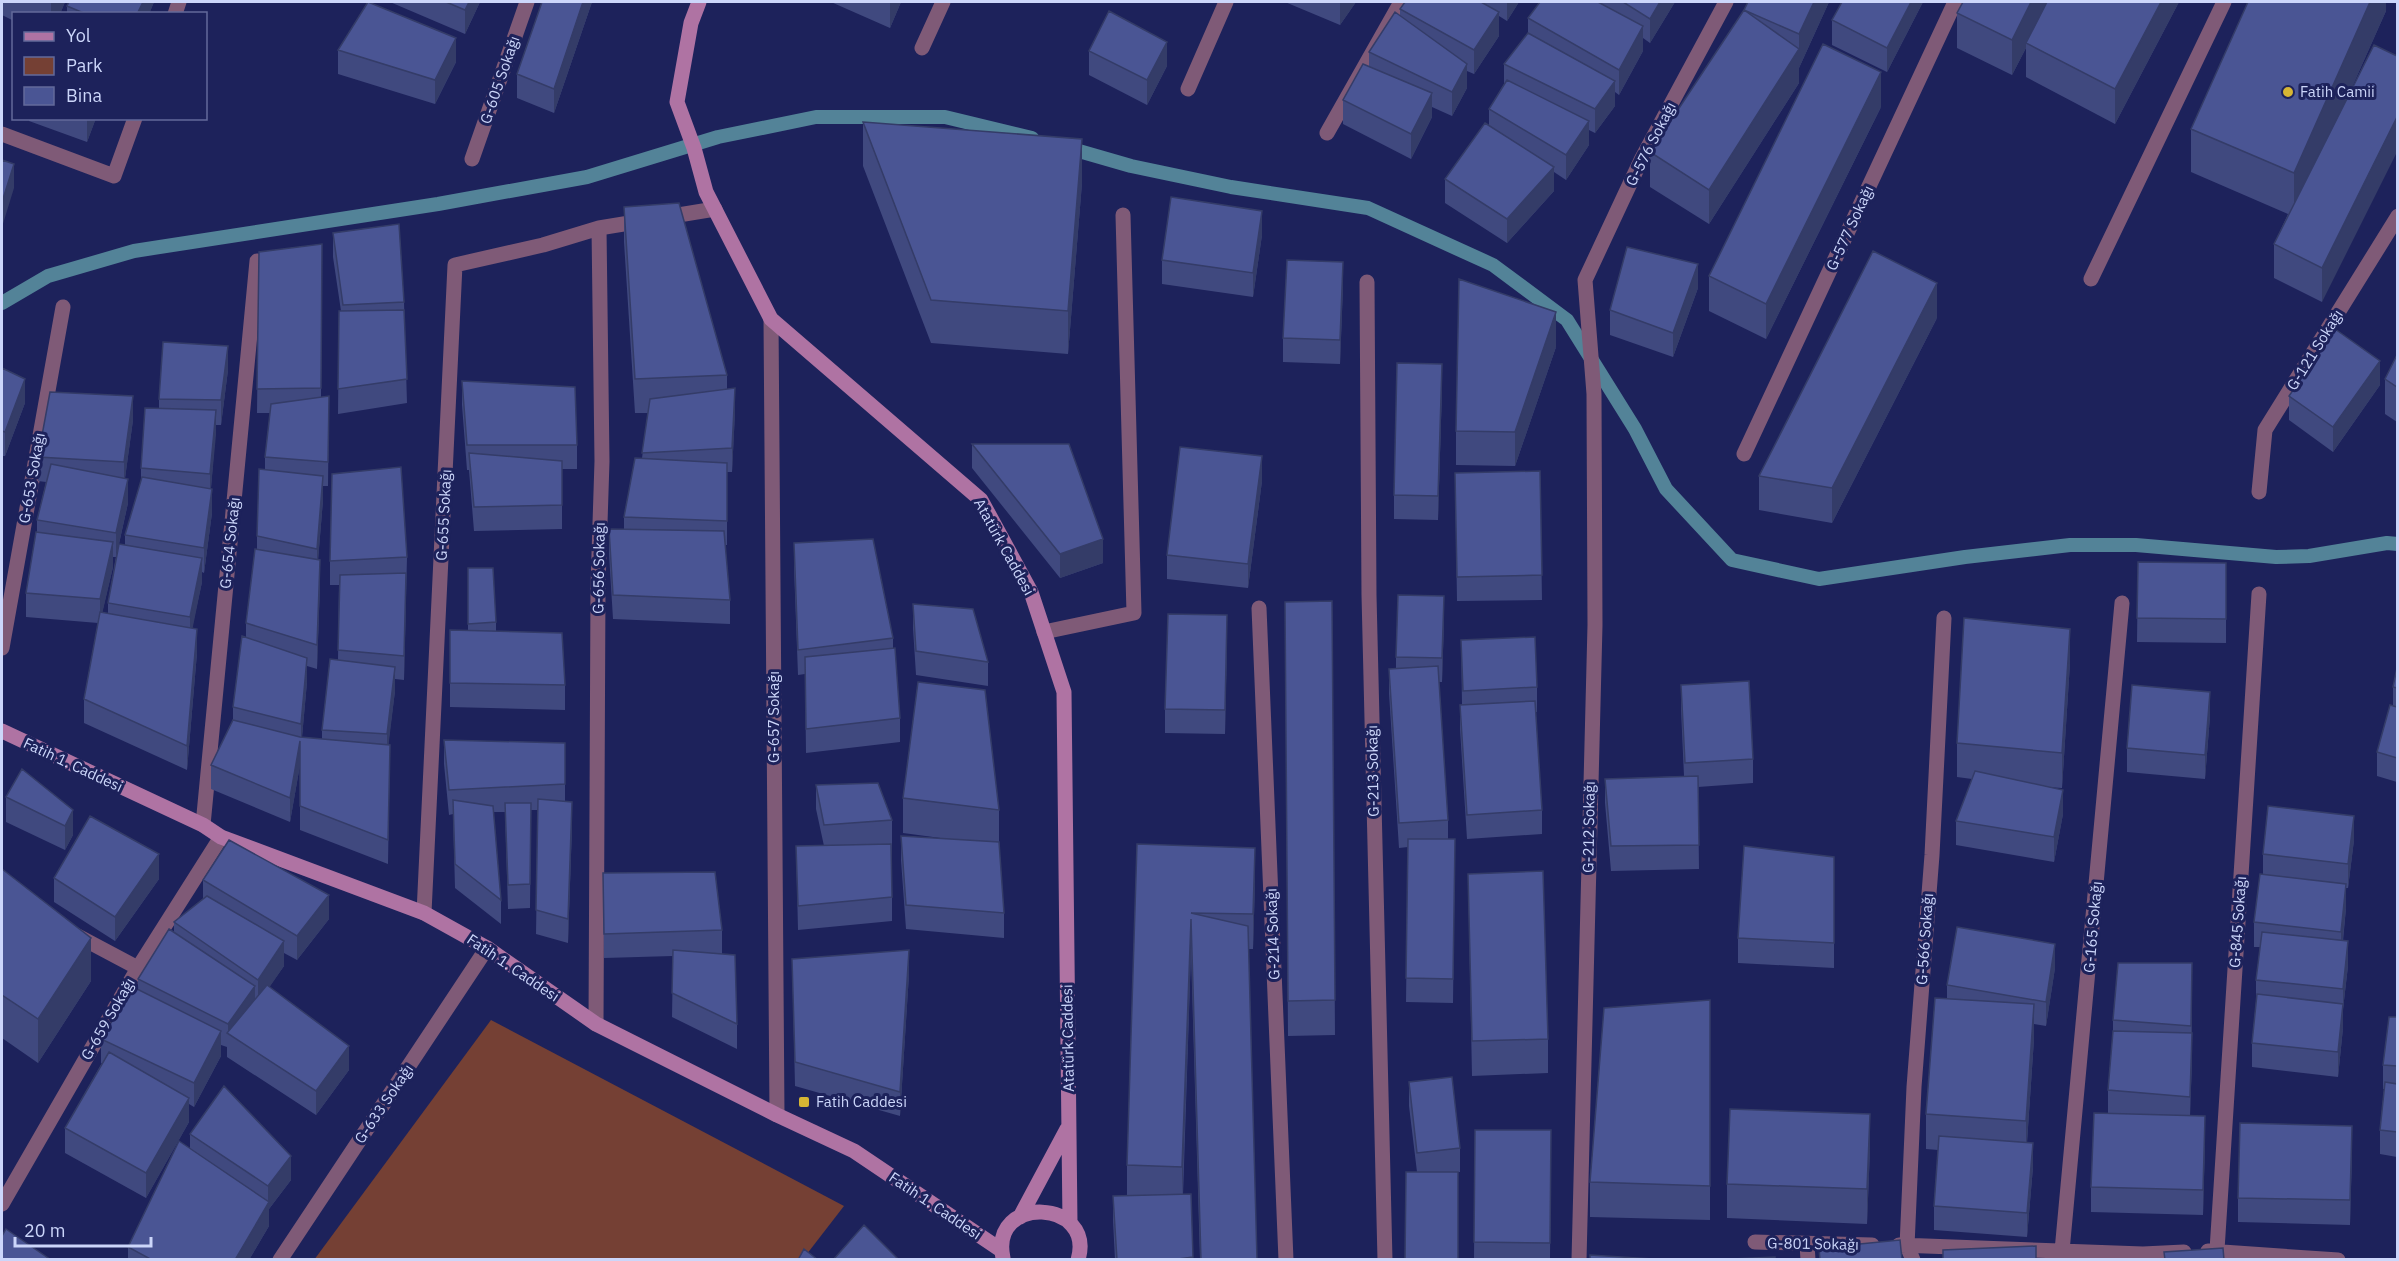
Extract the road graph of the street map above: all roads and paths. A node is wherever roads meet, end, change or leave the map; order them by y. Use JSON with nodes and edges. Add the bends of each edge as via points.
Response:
{"nodes":[{"id":1,"x":527,"y":2,"type":"edge"},
{"id":2,"x":699,"y":2,"type":"edge"},
{"id":3,"x":943,"y":2,"type":"edge"},
{"id":4,"x":1226,"y":2,"type":"edge"},
{"id":5,"x":1401,"y":2,"type":"edge"},
{"id":6,"x":1726,"y":2,"type":"edge"},
{"id":7,"x":1955,"y":2,"type":"edge"},
{"id":8,"x":2224,"y":2,"type":"edge"},
{"id":9,"x":922,"y":48,"type":"dead end"},
{"id":10,"x":1188,"y":89,"type":"dead end"},
{"id":11,"x":134,"y":120,"type":"edge"},
{"id":12,"x":1327,"y":133,"type":"dead end"},
{"id":13,"x":2,"y":134,"type":"edge"},
{"id":14,"x":472,"y":159,"type":"dead end"},
{"id":15,"x":715,"y":209,"type":"junction"},
{"id":16,"x":1123,"y":215,"type":"dead end"},
{"id":17,"x":2397,"y":216,"type":"edge"},
{"id":18,"x":599,"y":228,"type":"junction"},
{"id":19,"x":257,"y":261,"type":"edge"},
{"id":20,"x":2091,"y":279,"type":"dead end"},
{"id":21,"x":1367,"y":282,"type":"dead end"},
{"id":22,"x":1586,"y":289,"type":"joint"},
{"id":23,"x":63,"y":307,"type":"dead end"},
{"id":24,"x":771,"y":319,"type":"junction"},
{"id":25,"x":1744,"y":454,"type":"dead end"},
{"id":26,"x":2259,"y":492,"type":"dead end"},
{"id":27,"x":2259,"y":594,"type":"dead end"},
{"id":28,"x":2122,"y":603,"type":"dead end"},
{"id":29,"x":1259,"y":608,"type":"dead end"},
{"id":30,"x":1944,"y":618,"type":"dead end"},
{"id":31,"x":1044,"y":632,"type":"junction"},
{"id":32,"x":2,"y":648,"type":"edge"},
{"id":33,"x":2,"y":731,"type":"edge"},
{"id":34,"x":203,"y":825,"type":"junction"},
{"id":35,"x":221,"y":837,"type":"junction"},
{"id":36,"x":424,"y":913,"type":"junction"},
{"id":37,"x":64,"y":928,"type":"edge"},
{"id":38,"x":487,"y":948,"type":"junction"},
{"id":39,"x":138,"y":968,"type":"junction"},
{"id":40,"x":596,"y":1024,"type":"junction"},
{"id":41,"x":777,"y":1115,"type":"junction"},
{"id":42,"x":1069,"y":1126,"type":"junction"},
{"id":43,"x":8,"y":1180,"type":"edge"},
{"id":44,"x":2,"y":1204,"type":"edge"},
{"id":45,"x":1020,"y":1217,"type":"junction"},
{"id":46,"x":1070,"y":1223,"type":"junction"},
{"id":47,"x":1755,"y":1242,"type":"dead end"},
{"id":48,"x":2217,"y":1250,"type":"junction"},
{"id":49,"x":2062,"y":1251,"type":"junction"},
{"id":50,"x":1808,"y":1252,"type":"edge"},
{"id":51,"x":1910,"y":1252,"type":"edge"},
{"id":52,"x":1002,"y":1255,"type":"edge"},
{"id":53,"x":2143,"y":1257,"type":"edge"},
{"id":54,"x":1080,"y":1258,"type":"edge"},
{"id":55,"x":2331,"y":1259,"type":"edge"},
{"id":56,"x":280,"y":1260,"type":"edge"},
{"id":57,"x":1286,"y":1260,"type":"edge"},
{"id":58,"x":1385,"y":1260,"type":"edge"},
{"id":59,"x":1579,"y":1260,"type":"edge"}],
"edges":[{"from":1,"to":14,"type":"street","name":"G-605 Sokağı"},
{"from":2,"to":15,"type":"street","name":"Atatürk Caddesi","via":[[691,23],[677,102]]},
{"from":3,"to":9,"type":"street"},
{"from":4,"to":10,"type":"street"},
{"from":5,"to":12,"type":"street"},
{"from":6,"to":22,"type":"street","name":"G-576 Sokağı","via":[[1642,159],[1585,280]]},
{"from":7,"to":25,"type":"street","name":"G-577 Sokağı"},
{"from":8,"to":20,"type":"street"},
{"from":11,"to":13,"type":"street","via":[[114,176]]},
{"from":15,"to":18,"type":"street"},
{"from":15,"to":24,"type":"street","name":"Atatürk Caddesi"},
{"from":16,"to":31,"type":"street","via":[[1134,613]]},
{"from":17,"to":26,"type":"street","name":"G-121 Sokağı","via":[[2265,430]]},
{"from":18,"to":36,"type":"street","name":"G-655 Sokağı","via":[[455,265]]},
{"from":18,"to":40,"type":"street","name":"G-656 Sokağı","via":[[602,461]]},
{"from":19,"to":34,"type":"street","name":"G-654 Sokağı"},
{"from":21,"to":58,"type":"street","name":"G-213 Sokağı","via":[[1369,595]]},
{"from":22,"to":59,"type":"street","name":"G-212 Sokağı","via":[[1594,394],[1594,625]]},
{"from":23,"to":32,"type":"street","name":"G-653 Sokağı"},
{"from":24,"to":31,"type":"street","name":"Atatürk Caddesi","via":[[981,500],[1031,592]]},
{"from":24,"to":41,"type":"street","name":"G-657 Sokağı"},
{"from":27,"to":48,"type":"street","name":"G-845 Sokağı"},
{"from":28,"to":49,"type":"street","name":"G-165 Sokağı"},
{"from":29,"to":57,"type":"street","name":"G-214 Sokağı"},
{"from":30,"to":51,"type":"street","name":"G-566 Sokağı","via":[[1932,855],[1914,1087]]},
{"from":31,"to":42,"type":"street","name":"Atatürk Caddesi","via":[[1064,692]]},
{"from":33,"to":34,"type":"street","name":"Fatih 1. Caddesi"},
{"from":34,"to":35,"type":"street","name":"Fatih 1. Caddesi"},
{"from":35,"to":36,"type":"street","name":"Fatih 1. Caddesi"},
{"from":35,"to":39,"type":"street","name":"G-659 Sokağı"},
{"from":36,"to":38,"type":"street","name":"Fatih 1. Caddesi"},
{"from":37,"to":39,"type":"street"},
{"from":38,"to":40,"type":"street","name":"Fatih 1. Caddesi"},
{"from":38,"to":56,"type":"street","name":"G-633 Sokağı"},
{"from":39,"to":43,"type":"street","name":"G-659 Sokağı"},
{"from":40,"to":41,"type":"street","name":"Fatih 1. Caddesi"},
{"from":41,"to":52,"type":"street","name":"Fatih 1. Caddesi","via":[[854,1151]]},
{"from":42,"to":45,"type":"street"},
{"from":42,"to":46,"type":"street","name":"Atatürk Caddesi"},
{"from":43,"to":44,"type":"street","name":"G-659 Sokağı"},
{"from":45,"to":46,"type":"street","via":[[1046,1211]]},
{"from":45,"to":52,"type":"street","via":[[1004,1237]]},
{"from":46,"to":54,"type":"street","name":"Atatürk Caddesi","via":[[1080,1244]]},
{"from":47,"to":50,"type":"street","name":"G-801 Sokağı"},
{"from":48,"to":53,"type":"street","name":"G-801 Sokağı"},
{"from":48,"to":55,"type":"street","name":"G-801 Sokağı"},
{"from":49,"to":51,"type":"street","name":"G-801 Sokağı"},
{"from":49,"to":53,"type":"street","name":"G-801 Sokağı"},
{"from":50,"to":51,"type":"street","name":"G-801 Sokağı"}]}
